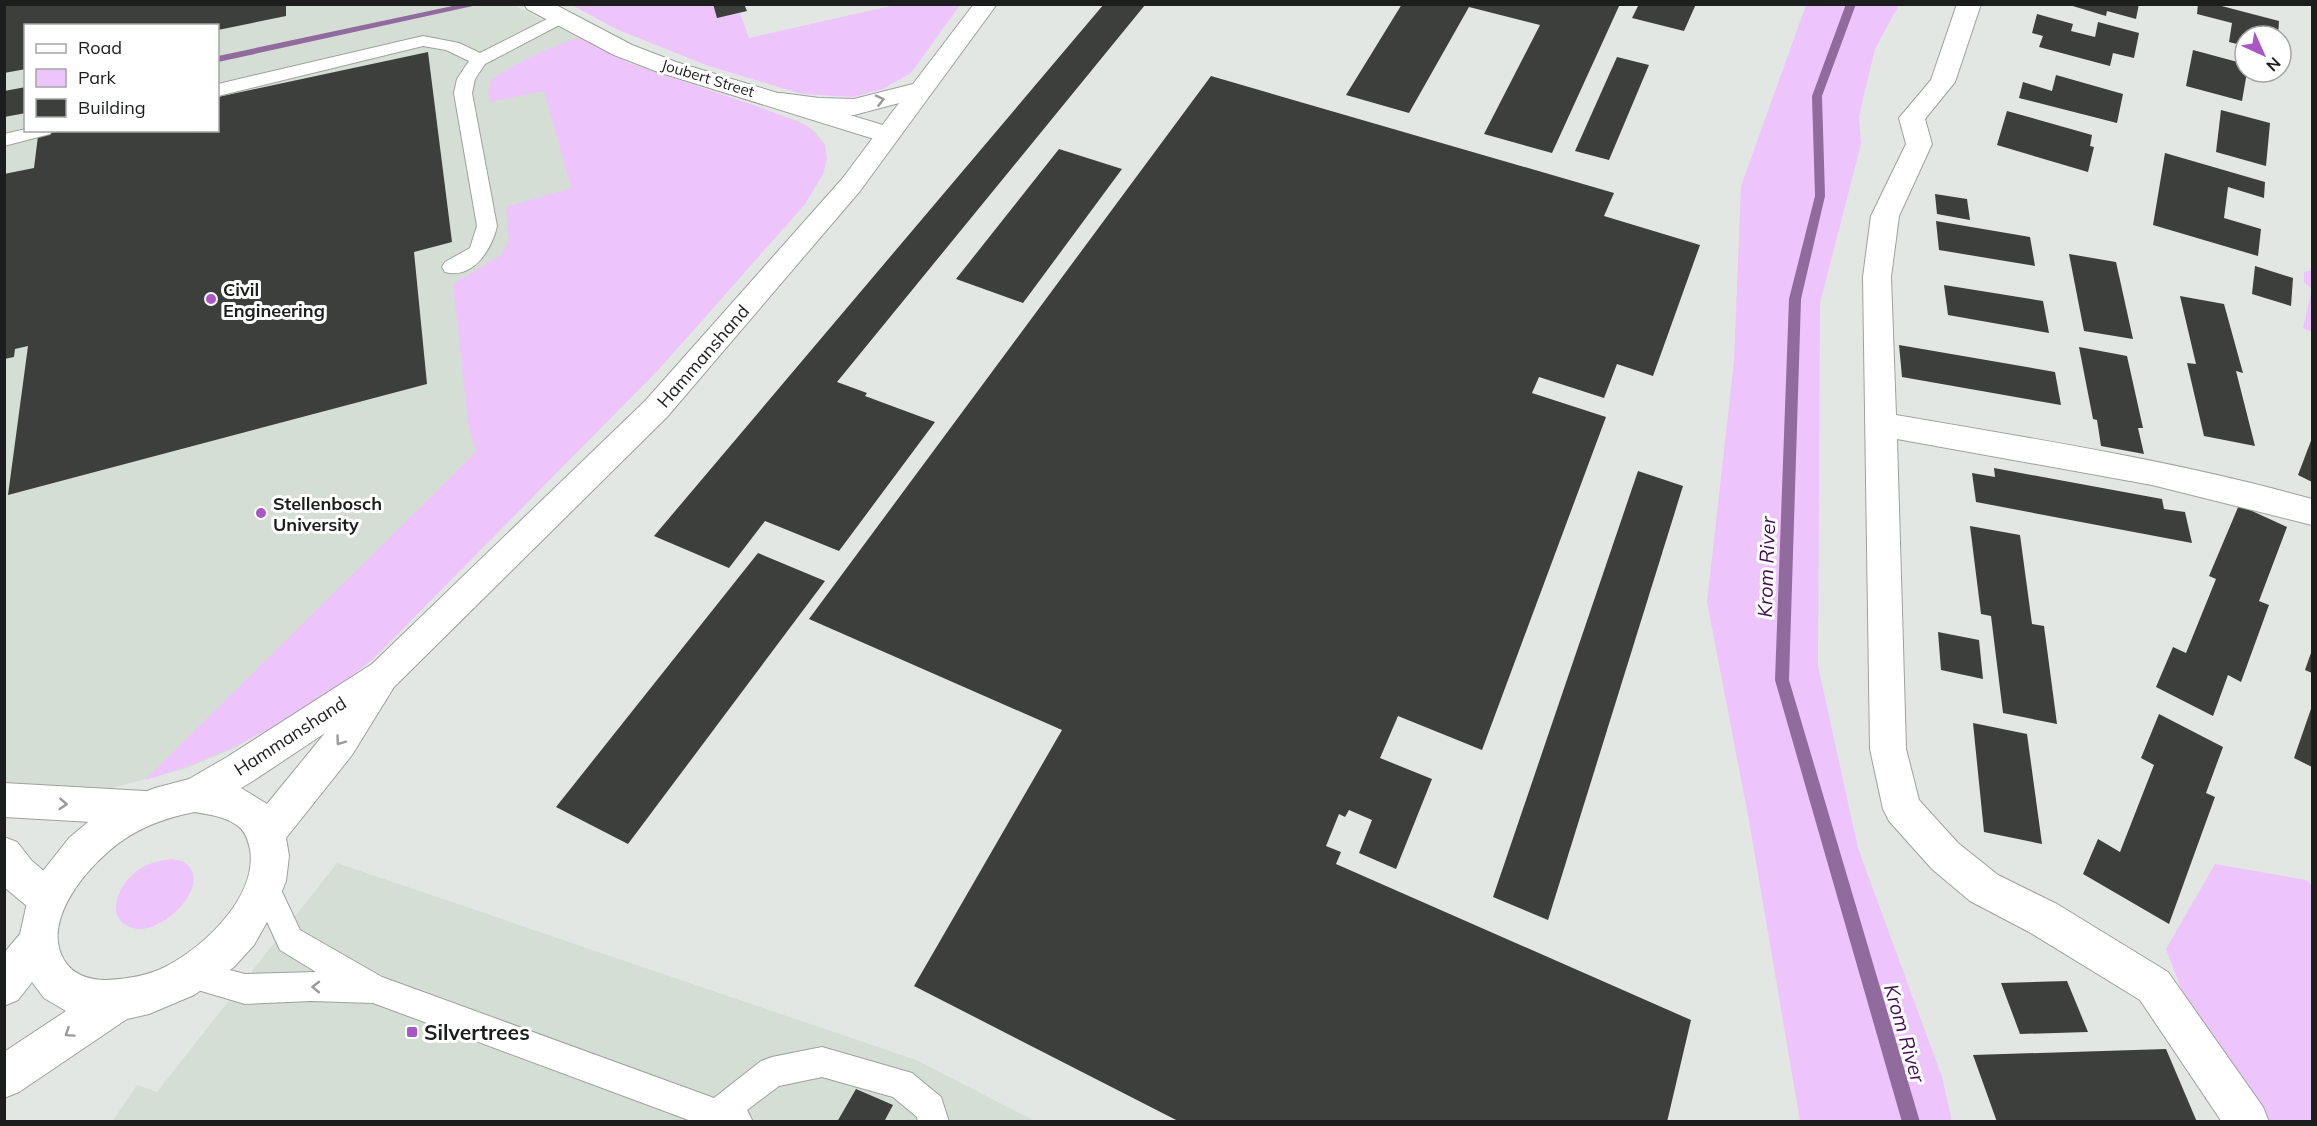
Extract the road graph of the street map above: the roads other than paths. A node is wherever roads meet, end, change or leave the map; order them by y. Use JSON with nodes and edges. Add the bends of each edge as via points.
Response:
{"nodes":[{"id":1,"x":535,"y":4,"type":"edge"},
{"id":2,"x":986,"y":4,"type":"edge"},
{"id":3,"x":1969,"y":4,"type":"edge"},
{"id":4,"x":559,"y":18,"type":"junction"},
{"id":5,"x":479,"y":60,"type":"junction"},
{"id":6,"x":924,"y":89,"type":"junction"},
{"id":7,"x":219,"y":90,"type":"edge"},
{"id":8,"x":781,"y":101,"type":"junction"},
{"id":9,"x":35,"y":132,"type":"edge"},
{"id":10,"x":887,"y":135,"type":"junction"},
{"id":11,"x":4,"y":140,"type":"edge"},
{"id":12,"x":452,"y":267,"type":"dead end"},
{"id":13,"x":1881,"y":424,"type":"junction"},
{"id":14,"x":2313,"y":512,"type":"edge"},
{"id":15,"x":384,"y":675,"type":"junction"},
{"id":16,"x":195,"y":795,"type":"junction"},
{"id":17,"x":4,"y":800,"type":"edge"},
{"id":18,"x":146,"y":808,"type":"junction"},
{"id":19,"x":266,"y":834,"type":"junction"},
{"id":20,"x":4,"y":855,"type":"edge"},
{"id":21,"x":265,"y":887,"type":"junction"},
{"id":22,"x":48,"y":899,"type":"junction"},
{"id":23,"x":39,"y":940,"type":"junction"},
{"id":24,"x":191,"y":975,"type":"junction"},
{"id":25,"x":4,"y":986,"type":"edge"},
{"id":26,"x":374,"y":989,"type":"junction"},
{"id":27,"x":118,"y":1001,"type":"junction"},
{"id":28,"x":4,"y":1077,"type":"edge"},
{"id":29,"x":728,"y":1118,"type":"edge"},
{"id":30,"x":934,"y":1122,"type":"edge"},
{"id":31,"x":2248,"y":1122,"type":"edge"}],
"edges":[{"from":1,"to":4,"type":"street","name":"Joubert Street"},
{"from":2,"to":6,"type":"street","name":"Hammanshand"},
{"from":3,"to":13,"type":"street","via":[[1943,82],[1912,118],[1919,144],[1885,216],[1876,277]]},
{"from":4,"to":5,"type":"lane"},
{"from":4,"to":8,"type":"street","name":"Joubert Street","via":[[667,67]]},
{"from":5,"to":7,"type":"lane","via":[[453,45],[423,41]]},
{"from":5,"to":12,"type":"lane","via":[[466,79],[463,93],[487,226],[476,255]]},
{"from":8,"to":6,"type":"street","one_way":true,"via":[[854,107]]},
{"from":6,"to":10,"type":"street","name":"Hammanshand"},
{"from":8,"to":10,"type":"street","name":"Joubert Street"},
{"from":9,"to":11,"type":"lane"},
{"from":10,"to":15,"type":"street","name":"Hammanshand","via":[[851,185],[656,409]]},
{"from":13,"to":14,"type":"street","via":[[2157,473]]},
{"from":13,"to":31,"type":"street","via":[[1888,749],[1902,808],[1945,856],[1984,888],[2043,918],[2154,986]]},
{"from":15,"to":16,"type":"street","name":"Hammanshand"},
{"from":15,"to":19,"type":"street","name":"Hammanshand","one_way":true,"via":[[339,743]]},
{"from":16,"to":18,"type":"street"},
{"from":16,"to":19,"type":"street","via":[[219,796],[240,804],[256,816]]},
{"from":17,"to":18,"type":"street","one_way":true},
{"from":18,"to":22,"type":"street","via":[[120,820],[96,838],[74,859]]},
{"from":19,"to":21,"type":"street","via":[[271,855]]},
{"from":20,"to":22,"type":"street","via":[[18,874]]},
{"from":21,"to":24,"type":"street","via":[[244,926],[220,953]]},
{"from":21,"to":26,"type":"lane","via":[[290,940]]},
{"from":22,"to":23,"type":"street"},
{"from":23,"to":25,"type":"street"},
{"from":23,"to":27,"type":"street","via":[[44,968],[61,987],[86,999]]},
{"from":26,"to":24,"type":"lane","one_way":true,"via":[[245,989]]},
{"from":24,"to":27,"type":"street","via":[[155,993]]},
{"from":26,"to":29,"type":"lane"},
{"from":27,"to":28,"type":"street","one_way":true},
{"from":29,"to":30,"type":"lane","via":[[772,1072],[822,1062],[901,1084],[930,1108]]}]}
